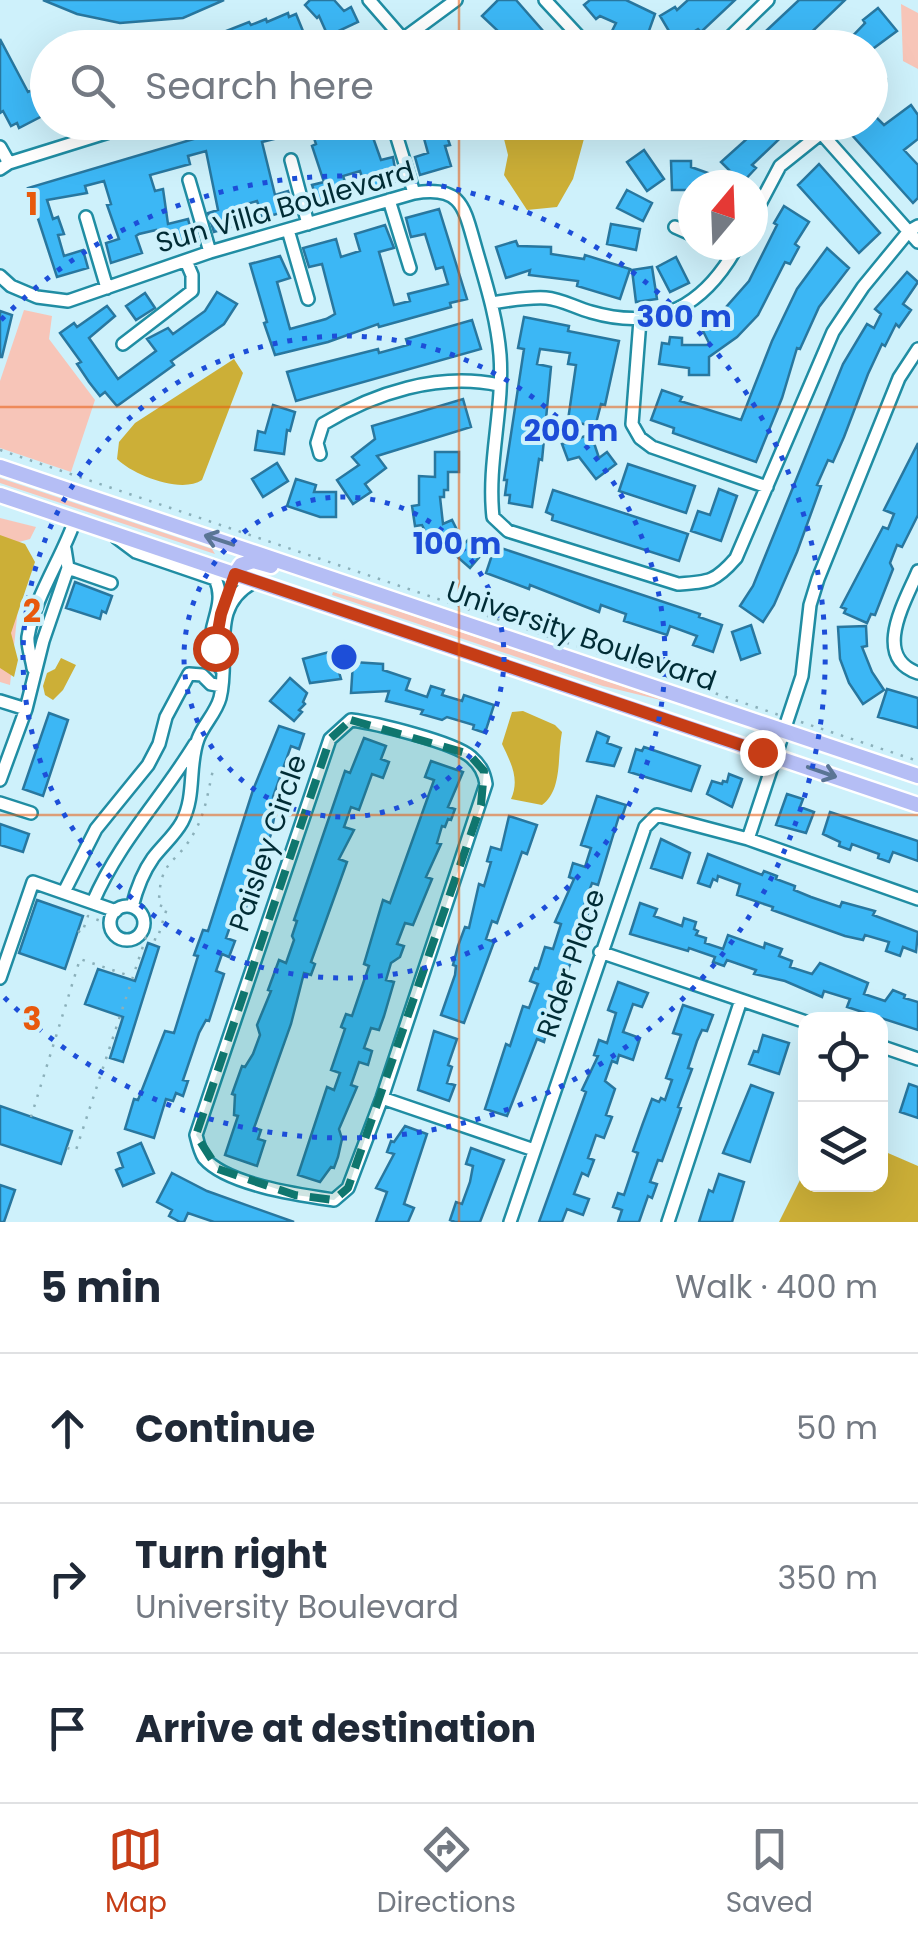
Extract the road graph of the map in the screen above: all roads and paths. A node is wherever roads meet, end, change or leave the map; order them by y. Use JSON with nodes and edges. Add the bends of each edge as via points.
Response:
{"nodes":[{"id":1,"x":370,"y":0,"type":"edge"},
{"id":2,"x":456,"y":0,"type":"edge"},
{"id":3,"x":544,"y":0,"type":"edge"},
{"id":4,"x":768,"y":0,"type":"edge"},
{"id":5,"x":396,"y":30,"type":"edge"},
{"id":6,"x":414,"y":30,"type":"edge"},
{"id":7,"x":573,"y":30,"type":"edge"},
{"id":8,"x":737,"y":30,"type":"edge"},
{"id":9,"x":85,"y":140,"type":"edge"},
{"id":10,"x":398,"y":140,"type":"edge"},
{"id":11,"x":814,"y":140,"type":"edge"},
{"id":12,"x":828,"y":140,"type":"edge"},
{"id":13,"x":0,"y":147,"type":"edge"},
{"id":14,"x":292,"y":160,"type":"dead end"},
{"id":15,"x":5,"y":166,"type":"edge"},
{"id":16,"x":188,"y":180,"type":"dead end"},
{"id":17,"x":768,"y":189,"type":"edge"},
{"id":18,"x":414,"y":192,"type":"junction"},
{"id":19,"x":389,"y":200,"type":"junction"},
{"id":20,"x":86,"y":217,"type":"dead end"},
{"id":21,"x":308,"y":224,"type":"junction"},
{"id":22,"x":675,"y":227,"type":"dead end"},
{"id":23,"x":678,"y":228,"type":"edge"},
{"id":24,"x":288,"y":230,"type":"junction"},
{"id":25,"x":915,"y":233,"type":"edge"},
{"id":26,"x":210,"y":252,"type":"junction"},
{"id":27,"x":729,"y":260,"type":"edge"},
{"id":28,"x":186,"y":261,"type":"junction"},
{"id":29,"x":410,"y":268,"type":"dead end"},
{"id":30,"x":0,"y":276,"type":"edge"},
{"id":31,"x":107,"y":288,"type":"junction"},
{"id":32,"x":308,"y":299,"type":"dead end"},
{"id":33,"x":492,"y":303,"type":"junction"},
{"id":34,"x":640,"y":320,"type":"junction"},
{"id":35,"x":123,"y":344,"type":"dead end"},
{"id":36,"x":918,"y":349,"type":"edge"},
{"id":37,"x":499,"y":385,"type":"junction"},
{"id":38,"x":0,"y":450,"type":"edge"},
{"id":39,"x":320,"y":454,"type":"dead end"},
{"id":40,"x":0,"y":467,"type":"edge"},
{"id":41,"x":767,"y":487,"type":"junction"},
{"id":42,"x":0,"y":495,"type":"edge"},
{"id":43,"x":74,"y":520,"type":"junction"},
{"id":44,"x":111,"y":532,"type":"junction"},
{"id":45,"x":64,"y":549,"type":"junction"},
{"id":46,"x":68,"y":568,"type":"junction"},
{"id":47,"x":918,"y":570,"type":"edge"},
{"id":48,"x":235,"y":574,"type":"junction"},
{"id":49,"x":256,"y":582,"type":"junction"},
{"id":50,"x":112,"y":583,"type":"dead end"},
{"id":51,"x":378,"y":594,"type":"junction"},
{"id":52,"x":222,"y":670,"type":"junction"},
{"id":53,"x":34,"y":672,"type":"junction"},
{"id":54,"x":918,"y":674,"type":"edge"},
{"id":55,"x":222,"y":686,"type":"junction"},
{"id":56,"x":0,"y":701,"type":"edge"},
{"id":57,"x":26,"y":709,"type":"junction"},
{"id":58,"x":771,"y":712,"type":"dead end"},
{"id":59,"x":804,"y":722,"type":"dead end"},
{"id":60,"x":783,"y":730,"type":"junction"},
{"id":61,"x":198,"y":740,"type":"junction"},
{"id":62,"x":774,"y":756,"type":"junction"},
{"id":63,"x":918,"y":761,"type":"edge"},
{"id":64,"x":213,"y":770,"type":"dead end"},
{"id":65,"x":918,"y":776,"type":"edge"},
{"id":66,"x":0,"y":780,"type":"edge"},
{"id":67,"x":0,"y":803,"type":"edge"},
{"id":68,"x":918,"y":804,"type":"edge"},
{"id":69,"x":31,"y":813,"type":"dead end"},
{"id":70,"x":748,"y":839,"type":"junction"},
{"id":71,"x":64,"y":892,"type":"junction"},
{"id":72,"x":918,"y":899,"type":"edge"},
{"id":73,"x":93,"y":902,"type":"junction"},
{"id":74,"x":132,"y":908,"type":"junction"},
{"id":75,"x":116,"y":910,"type":"junction"},
{"id":76,"x":104,"y":922,"type":"dead end"},
{"id":77,"x":78,"y":931,"type":"dead end"},
{"id":78,"x":600,"y":952,"type":"junction"},
{"id":79,"x":133,"y":977,"type":"junction"},
{"id":80,"x":0,"y":978,"type":"edge"},
{"id":81,"x":741,"y":1000,"type":"junction"},
{"id":82,"x":798,"y":1019,"type":"edge"},
{"id":83,"x":888,"y":1049,"type":"edge"},
{"id":84,"x":918,"y":1059,"type":"edge"},
{"id":85,"x":382,"y":1098,"type":"junction"},
{"id":86,"x":31,"y":1117,"type":"dead end"},
{"id":87,"x":67,"y":1148,"type":"dead end"},
{"id":88,"x":534,"y":1150,"type":"junction"},
{"id":89,"x":510,"y":1222,"type":"edge"},
{"id":90,"x":668,"y":1222,"type":"edge"}],
"edges":[{"from":1,"to":5,"type":"street"},
{"from":2,"to":6,"type":"street"},
{"from":3,"to":7,"type":"street"},
{"from":4,"to":8,"type":"street"},
{"from":9,"to":15,"type":"street"},
{"from":10,"to":18,"type":"street"},
{"from":11,"to":17,"type":"street","via":[[780,166]]},
{"from":12,"to":25,"type":"street"},
{"from":13,"to":15,"type":"street"},
{"from":14,"to":21,"type":"street"},
{"from":16,"to":26,"type":"street"},
{"from":18,"to":19,"type":"street","name":"Sun Villa Boulevard"},
{"from":18,"to":33,"type":"street","name":"Sun Villa Boulevard","via":[[454,194]]},
{"from":19,"to":21,"type":"street","name":"Sun Villa Boulevard"},
{"from":19,"to":29,"type":"street"},
{"from":20,"to":31,"type":"street"},
{"from":21,"to":24,"type":"street","name":"Sun Villa Boulevard"},
{"from":22,"to":23,"type":"street"},
{"from":24,"to":26,"type":"street","name":"Sun Villa Boulevard"},
{"from":24,"to":32,"type":"street"},
{"from":25,"to":41,"type":"street","name":"Sun Villa Boulevard","via":[[863,288],[834,332]]},
{"from":26,"to":28,"type":"street","name":"Sun Villa Boulevard"},
{"from":27,"to":34,"type":"street","via":[[712,286],[685,306]]},
{"from":28,"to":31,"type":"street","name":"Sun Villa Boulevard"},
{"from":28,"to":35,"type":"street","via":[[192,292]]},
{"from":30,"to":31,"type":"street","name":"Sun Villa Boulevard","via":[[37,297],[68,300]]},
{"from":33,"to":34,"type":"street","via":[[551,298]]},
{"from":33,"to":37,"type":"street","name":"Sun Villa Boulevard"},
{"from":34,"to":41,"type":"street","via":[[632,424],[640,438]]},
{"from":36,"to":60,"type":"street","via":[[899,378],[818,579],[802,676]]},
{"from":37,"to":39,"type":"street","via":[[443,380],[354,405],[323,424]]},
{"from":37,"to":41,"type":"street","name":"Sun Villa Boulevard","via":[[490,492],[493,517],[508,531],[678,584],[706,582],[736,558]]},
{"from":38,"to":58,"type":"path"},
{"from":51,"to":40,"type":"main road","name":"University Boulevard","one_way":true},
{"from":42,"to":43,"type":"main road","name":"University Boulevard"},
{"from":43,"to":44,"type":"main road","name":"University Boulevard"},
{"from":43,"to":45,"type":"street"},
{"from":44,"to":48,"type":"main road","name":"University Boulevard"},
{"from":44,"to":52,"type":"street","via":[[136,552],[215,579],[220,601],[210,645]]},
{"from":45,"to":46,"type":"street"},
{"from":45,"to":53,"type":"street","via":[[28,640]]},
{"from":46,"to":50,"type":"street"},
{"from":46,"to":53,"type":"street"},
{"from":47,"to":54,"type":"street","via":[[893,632],[896,654]]},
{"from":48,"to":49,"type":"main road","name":"University Boulevard"},
{"from":48,"to":51,"type":"main road","via":[[254,562]]},
{"from":48,"to":52,"type":"street","via":[[216,633]]},
{"from":49,"to":52,"type":"street","via":[[230,604]]},
{"from":49,"to":62,"type":"main road","name":"University Boulevard"},
{"from":51,"to":60,"type":"main road","name":"University Boulevard"},
{"from":52,"to":55,"type":"street"},
{"from":53,"to":57,"type":"street"},
{"from":55,"to":61,"type":"street"},
{"from":55,"to":71,"type":"street","via":[[189,674],[148,765],[96,829]]},
{"from":56,"to":57,"type":"street"},
{"from":57,"to":66,"type":"street"},
{"from":59,"to":63,"type":"path"},
{"from":60,"to":62,"type":"street"},
{"from":60,"to":65,"type":"main road","name":"University Boulevard"},
{"from":61,"to":73,"type":"street","via":[[110,862]]},
{"from":61,"to":74,"type":"street","via":[[192,798],[181,824],[151,860]]},
{"from":62,"to":68,"type":"main road","name":"University Boulevard","one_way":true},
{"from":62,"to":70,"type":"street"},
{"from":64,"to":79,"type":"path","via":[[193,836],[159,877],[158,906],[167,908],[156,940],[146,937]]},
{"from":67,"to":69,"type":"street"},
{"from":70,"to":72,"type":"street"},
{"from":70,"to":78,"type":"street","name":"Rider Place","via":[[658,815],[645,826]]},
{"from":71,"to":73,"type":"street"},
{"from":71,"to":80,"type":"street","via":[[33,882]]},
{"from":73,"to":75,"type":"street"},
{"from":74,"to":75,"type":"street"},
{"from":74,"to":75,"type":"street","via":[[143,924],[130,940],[111,930]]},
{"from":76,"to":77,"type":"path","via":[[88,916]]},
{"from":78,"to":81,"type":"street"},
{"from":78,"to":88,"type":"street","name":"Rider Place"},
{"from":79,"to":86,"type":"path","via":[[80,959]]},
{"from":79,"to":87,"type":"path","via":[[76,1150]]},
{"from":81,"to":82,"type":"street"},
{"from":81,"to":90,"type":"street"},
{"from":83,"to":84,"type":"street"},
{"from":85,"to":85,"type":"street","name":"Paisley Circle","via":[[486,784],[469,754],[351,720],[330,739],[196,1135],[202,1156],[218,1169],[334,1200],[348,1188]]},
{"from":85,"to":88,"type":"street"},
{"from":88,"to":89,"type":"street","name":"Rider Place"}]}
